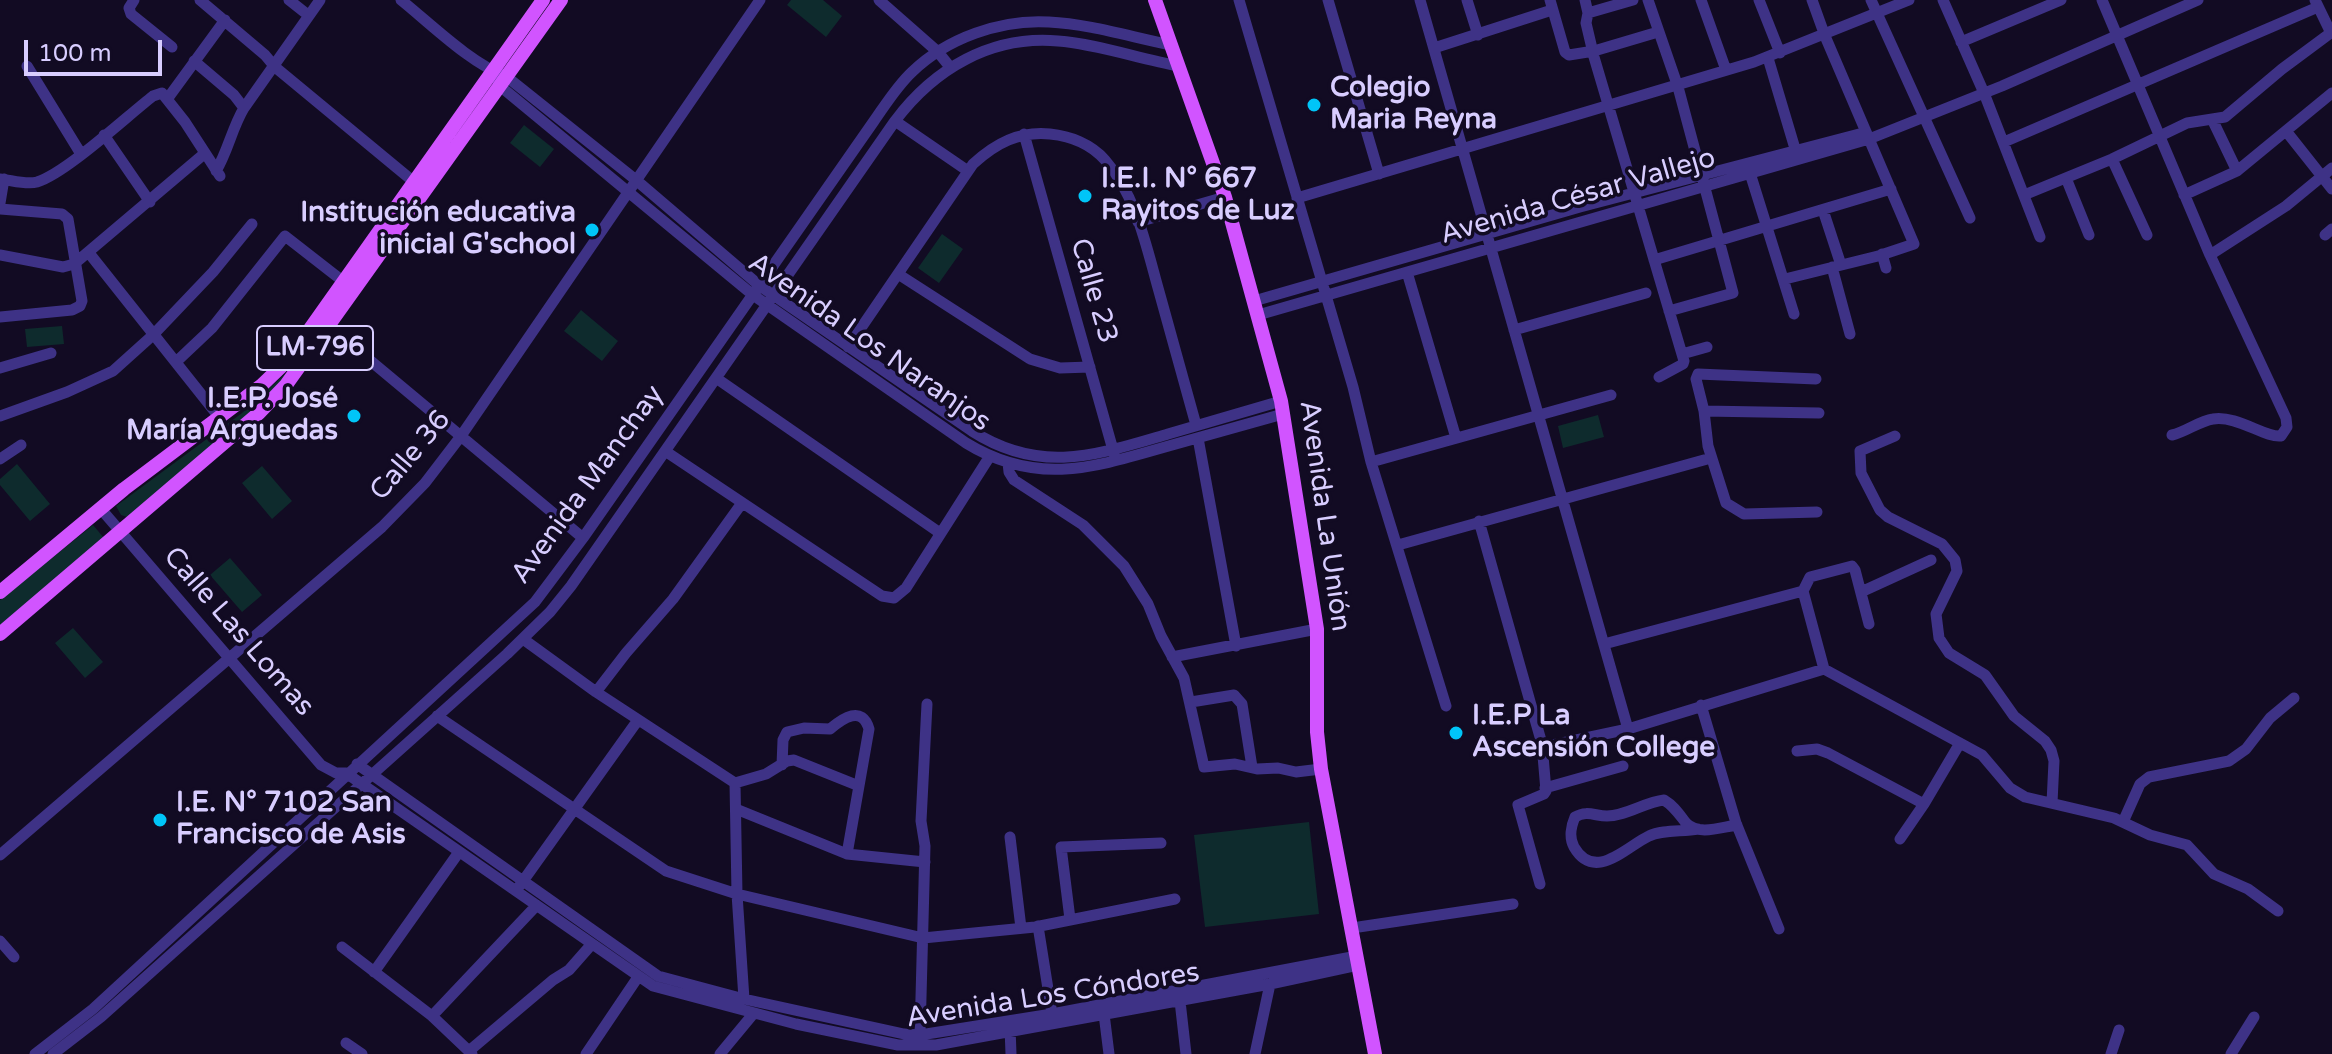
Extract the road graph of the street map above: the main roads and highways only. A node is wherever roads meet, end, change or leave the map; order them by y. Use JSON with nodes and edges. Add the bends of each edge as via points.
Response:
{"nodes":[{"id":1,"x":543,"y":0,"type":"edge"},
{"id":2,"x":561,"y":0,"type":"edge"},
{"id":3,"x":1155,"y":0,"type":"edge"},
{"id":4,"x":500,"y":78,"type":"junction"},
{"id":5,"x":0,"y":592,"type":"edge"},
{"id":6,"x":0,"y":634,"type":"edge"},
{"id":7,"x":1375,"y":1054,"type":"edge"}],
"edges":[{"from":1,"to":4,"type":"main road","number":"LM-796"},
{"from":2,"to":4,"type":"main road","number":"LM-796"},
{"from":3,"to":7,"type":"main road","name":"Avenida La Unión","via":[[1225,197],[1282,408],[1317,629],[1321,769]]},
{"from":4,"to":5,"type":"main road","number":"LM-796","via":[[414,182],[288,360]]},
{"from":4,"to":6,"type":"main road","number":"LM-796","via":[[296,374]]}]}
